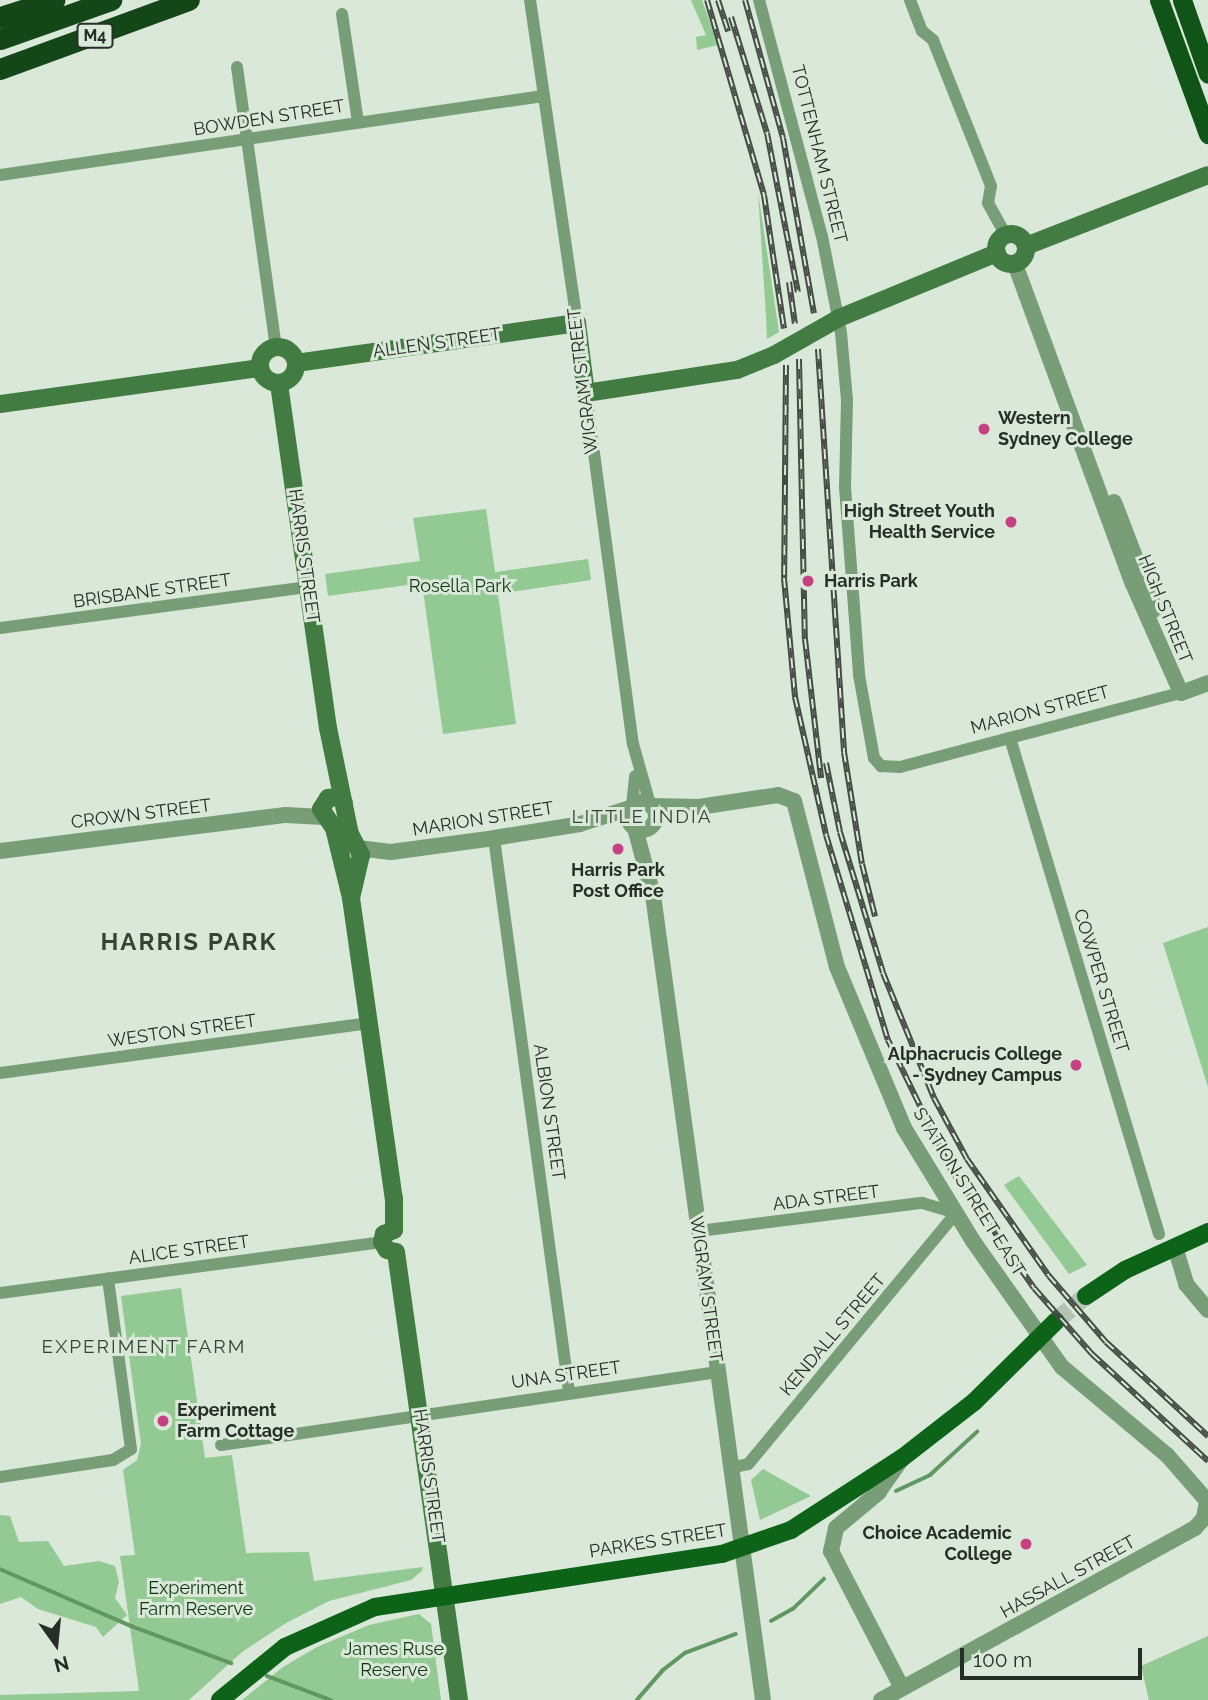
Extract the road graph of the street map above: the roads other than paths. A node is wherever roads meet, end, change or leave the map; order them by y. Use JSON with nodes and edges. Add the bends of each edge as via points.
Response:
{"nodes":[{"id":1,"x":54,"y":0,"type":"edge"},
{"id":2,"x":111,"y":0,"type":"edge"},
{"id":3,"x":189,"y":0,"type":"edge"},
{"id":4,"x":530,"y":0,"type":"edge"},
{"id":5,"x":759,"y":0,"type":"edge"},
{"id":6,"x":910,"y":0,"type":"edge"},
{"id":7,"x":1159,"y":0,"type":"edge"},
{"id":8,"x":1182,"y":0,"type":"edge"},
{"id":9,"x":342,"y":14,"type":"dead end"},
{"id":10,"x":0,"y":17,"type":"edge"},
{"id":11,"x":0,"y":39,"type":"edge"},
{"id":12,"x":237,"y":67,"type":"dead end"},
{"id":13,"x":0,"y":69,"type":"edge"},
{"id":14,"x":1208,"y":74,"type":"edge"},
{"id":15,"x":543,"y":96,"type":"junction"},
{"id":16,"x":358,"y":122,"type":"junction"},
{"id":17,"x":1207,"y":130,"type":"edge"},
{"id":18,"x":248,"y":139,"type":"junction"},
{"id":19,"x":0,"y":175,"type":"edge"},
{"id":20,"x":1208,"y":175,"type":"edge"},
{"id":21,"x":1006,"y":236,"type":"junction"},
{"id":22,"x":1026,"y":246,"type":"junction"},
{"id":23,"x":997,"y":253,"type":"junction"},
{"id":24,"x":1015,"y":264,"type":"junction"},
{"id":25,"x":839,"y":318,"type":"junction"},
{"id":26,"x":577,"y":323,"type":"junction"},
{"id":27,"x":276,"y":346,"type":"junction"},
{"id":28,"x":296,"y":363,"type":"junction"},
{"id":29,"x":260,"y":368,"type":"junction"},
{"id":30,"x":279,"y":383,"type":"junction"},
{"id":31,"x":586,"y":393,"type":"junction"},
{"id":32,"x":0,"y":404,"type":"edge"},
{"id":33,"x":309,"y":587,"type":"junction"},
{"id":34,"x":0,"y":628,"type":"edge"},
{"id":35,"x":1208,"y":683,"type":"edge"},
{"id":36,"x":1181,"y":693,"type":"junction"},
{"id":37,"x":1010,"y":738,"type":"junction"},
{"id":38,"x":881,"y":766,"type":"joint"},
{"id":39,"x":792,"y":798,"type":"joint"},
{"id":40,"x":330,"y":804,"type":"junction"},
{"id":41,"x":642,"y":815,"type":"junction"},
{"id":42,"x":494,"y":838,"type":"junction"},
{"id":43,"x":0,"y":851,"type":"edge"},
{"id":44,"x":354,"y":859,"type":"junction"},
{"id":45,"x":368,"y":1023,"type":"junction"},
{"id":46,"x":0,"y":1073,"type":"edge"},
{"id":47,"x":956,"y":1213,"type":"junction"},
{"id":48,"x":699,"y":1231,"type":"junction"},
{"id":49,"x":1208,"y":1232,"type":"edge"},
{"id":50,"x":1159,"y":1234,"type":"dead end"},
{"id":51,"x":391,"y":1241,"type":"junction"},
{"id":52,"x":1175,"y":1247,"type":"junction"},
{"id":53,"x":108,"y":1279,"type":"junction"},
{"id":54,"x":0,"y":1293,"type":"edge"},
{"id":55,"x":1086,"y":1296,"type":"tunnel mouth"},
{"id":56,"x":1208,"y":1310,"type":"edge"},
{"id":57,"x":1056,"y":1321,"type":"tunnel mouth"},
{"id":58,"x":1041,"y":1337,"type":"junction"},
{"id":59,"x":718,"y":1372,"type":"junction"},
{"id":60,"x":569,"y":1391,"type":"junction"},
{"id":61,"x":420,"y":1416,"type":"junction"},
{"id":62,"x":221,"y":1445,"type":"dead end"},
{"id":63,"x":902,"y":1458,"type":"junction"},
{"id":64,"x":731,"y":1468,"type":"junction"},
{"id":65,"x":0,"y":1476,"type":"edge"},
{"id":66,"x":1208,"y":1502,"type":"edge"},
{"id":67,"x":743,"y":1549,"type":"junction"},
{"id":68,"x":445,"y":1594,"type":"junction"},
{"id":69,"x":905,"y":1694,"type":"edge"},
{"id":70,"x":220,"y":1700,"type":"edge"},
{"id":71,"x":459,"y":1700,"type":"edge"},
{"id":72,"x":763,"y":1700,"type":"edge"},
{"id":73,"x":881,"y":1700,"type":"edge"}],
"edges":[{"from":1,"to":10,"type":"highway"},
{"from":2,"to":11,"type":"highway","number":"M4"},
{"from":3,"to":13,"type":"highway","number":"M4"},
{"from":4,"to":15,"type":"street","name":"WIGRAM STREET"},
{"from":5,"to":25,"type":"street","name":"TOTTENHAM STREET","via":[[794,121]]},
{"from":6,"to":21,"type":"street","via":[[922,31],[933,40],[991,186],[988,203]]},
{"from":7,"to":17,"type":"highway"},
{"from":8,"to":14,"type":"highway"},
{"from":9,"to":16,"type":"street"},
{"from":12,"to":18,"type":"street"},
{"from":15,"to":16,"type":"street","name":"BOWDEN STREET"},
{"from":15,"to":26,"type":"street","name":"WIGRAM STREET"},
{"from":16,"to":18,"type":"street","name":"BOWDEN STREET"},
{"from":18,"to":19,"type":"street","name":"BOWDEN STREET"},
{"from":18,"to":27,"type":"street"},
{"from":20,"to":22,"type":"main road"},
{"from":21,"to":22,"type":"main road","via":[[1019,236]]},
{"from":21,"to":23,"type":"main road","via":[[997,245]]},
{"from":22,"to":24,"type":"main road","via":[[1024,257]]},
{"from":23,"to":24,"type":"main road","via":[[1002,261]]},
{"from":23,"to":25,"type":"main road"},
{"from":24,"to":36,"type":"street","name":"HIGH STREET","via":[[1046,340],[1064,370],[1173,657]]},
{"from":25,"to":31,"type":"main road","bridge":true,"via":[[751,366]]},
{"from":25,"to":38,"type":"street","name":"TOTTENHAM STREET","via":[[847,400],[845,487],[860,688],[872,753]]},
{"from":26,"to":28,"type":"main road","name":"ALLEN STREET"},
{"from":26,"to":31,"type":"main road","name":"WIGRAM STREET"},
{"from":27,"to":28,"type":"main road","via":[[288,349]]},
{"from":27,"to":29,"type":"main road","via":[[265,352]]},
{"from":28,"to":30,"type":"main road","via":[[293,376]]},
{"from":29,"to":30,"type":"main road","via":[[264,377]]},
{"from":29,"to":32,"type":"main road"},
{"from":30,"to":33,"type":"main road","name":"HARRIS STREET"},
{"from":31,"to":41,"type":"street","name":"WIGRAM STREET"},
{"from":33,"to":34,"type":"street","name":"BRISBANE STREET"},
{"from":33,"to":40,"type":"main road","name":"HARRIS STREET","via":[[328,728]]},
{"from":35,"to":36,"type":"street","name":"MARION STREET"},
{"from":36,"to":37,"type":"street","name":"MARION STREET"},
{"from":37,"to":38,"type":"street","name":"MARION STREET","via":[[900,767]]},
{"from":37,"to":50,"type":"street","name":"COWPER STREET"},
{"from":39,"to":41,"type":"street","name":"MARION STREET","via":[[778,795]]},
{"from":39,"to":47,"type":"street","name":"STATION STREET EAST","via":[[837,967],[863,1036],[904,1128]]},
{"from":40,"to":43,"type":"street","name":"CROWN STREET","via":[[286,815]]},
{"from":40,"to":44,"type":"main road","via":[[334,828]]},
{"from":41,"to":42,"type":"street","name":"MARION STREET"},
{"from":41,"to":48,"type":"street","name":"WIGRAM STREET"},
{"from":42,"to":44,"type":"street","name":"MARION STREET"},
{"from":42,"to":60,"type":"street","name":"ALBION STREET"},
{"from":44,"to":45,"type":"main road","name":"HARRIS STREET","via":[[351,898]]},
{"from":45,"to":46,"type":"street","name":"WESTON STREET"},
{"from":45,"to":51,"type":"main road","name":"HARRIS STREET","via":[[394,1199]]},
{"from":47,"to":48,"type":"street","name":"ADA STREET","via":[[922,1203]]},
{"from":47,"to":58,"type":"street","name":"STATION STREET EAST"},
{"from":47,"to":64,"type":"street","name":"KENDALL STREET","via":[[746,1467]]},
{"from":48,"to":59,"type":"street","name":"WIGRAM STREET"},
{"from":49,"to":52,"type":"main road"},
{"from":51,"to":53,"type":"street","name":"ALICE STREET"},
{"from":51,"to":61,"type":"main road","name":"HARRIS STREET"},
{"from":52,"to":55,"type":"main road","via":[[1125,1270]]},
{"from":52,"to":56,"type":"street","via":[[1186,1284]]},
{"from":53,"to":54,"type":"street","name":"ALICE STREET"},
{"from":53,"to":65,"type":"street","via":[[131,1448],[113,1460]]},
{"from":57,"to":58,"type":"main road","name":"PARKES STREET"},
{"from":58,"to":63,"type":"main road","name":"PARKES STREET","via":[[1002,1378]]},
{"from":58,"to":66,"type":"street","name":"STATION STREET EAST","via":[[1062,1367],[1167,1455]]},
{"from":59,"to":60,"type":"street","name":"UNA STREET"},
{"from":59,"to":64,"type":"street","name":"WIGRAM STREET"},
{"from":60,"to":61,"type":"street","name":"UNA STREET"},
{"from":61,"to":62,"type":"street","name":"UNA STREET"},
{"from":61,"to":68,"type":"main road","name":"HARRIS STREET"},
{"from":63,"to":67,"type":"main road","name":"PARKES STREET","via":[[812,1519]]},
{"from":63,"to":69,"type":"street","via":[[879,1492],[836,1528],[831,1551]]},
{"from":64,"to":67,"type":"street","name":"WIGRAM STREET"},
{"from":66,"to":69,"type":"street","name":"HASSALL STREET","via":[[1199,1525]]},
{"from":67,"to":68,"type":"main road","name":"PARKES STREET"},
{"from":67,"to":72,"type":"street","name":"WIGRAM STREET"},
{"from":68,"to":70,"type":"main road","name":"PARKES STREET","via":[[355,1613],[302,1637],[264,1661]]},
{"from":68,"to":71,"type":"main road","name":"HARRIS STREET"},
{"from":69,"to":73,"type":"street","name":"HASSALL STREET"}]}
